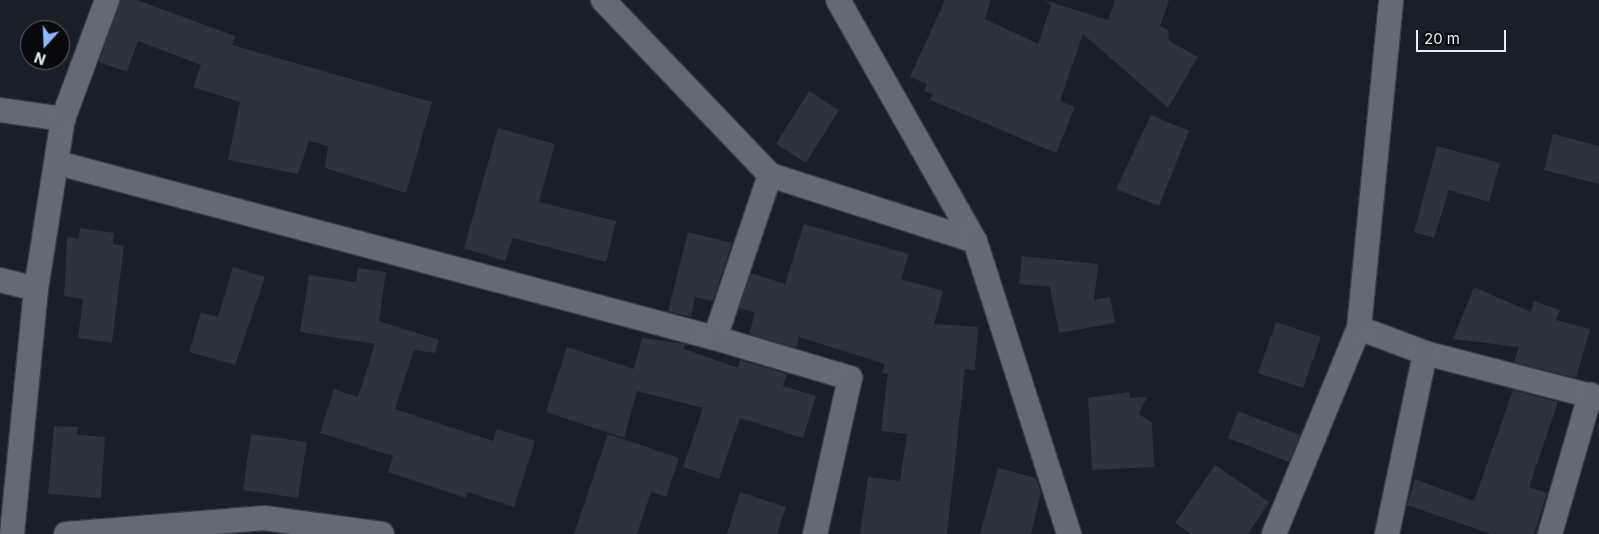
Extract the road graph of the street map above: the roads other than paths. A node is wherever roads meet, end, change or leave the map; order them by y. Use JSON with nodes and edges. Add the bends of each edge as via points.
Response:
{"nodes":[{"id":1,"x":107,"y":0,"type":"edge"},
{"id":2,"x":603,"y":0,"type":"edge"},
{"id":3,"x":838,"y":0,"type":"edge"},
{"id":4,"x":1391,"y":0,"type":"edge"},
{"id":5,"x":0,"y":110,"type":"edge"},
{"id":6,"x":63,"y":119,"type":"junction"},
{"id":7,"x":58,"y":163,"type":"junction"},
{"id":8,"x":770,"y":175,"type":"junction"},
{"id":9,"x":975,"y":241,"type":"junction"},
{"id":10,"x":0,"y":280,"type":"edge"},
{"id":11,"x":36,"y":289,"type":"junction"},
{"id":12,"x":1359,"y":328,"type":"junction"},
{"id":13,"x":715,"y":338,"type":"junction"},
{"id":14,"x":1425,"y":353,"type":"junction"},
{"id":15,"x":1594,"y":397,"type":"edge"},
{"id":16,"x":12,"y":534,"type":"edge"},
{"id":17,"x":66,"y":534,"type":"edge"},
{"id":18,"x":382,"y":534,"type":"edge"},
{"id":19,"x":815,"y":534,"type":"edge"},
{"id":20,"x":1069,"y":534,"type":"edge"},
{"id":21,"x":1274,"y":534,"type":"edge"},
{"id":22,"x":1388,"y":534,"type":"edge"},
{"id":23,"x":1550,"y":534,"type":"edge"}],
"edges":[{"from":1,"to":6,"type":"street"},
{"from":2,"to":8,"type":"street"},
{"from":3,"to":9,"type":"street"},
{"from":4,"to":12,"type":"street"},
{"from":5,"to":6,"type":"street"},
{"from":6,"to":7,"type":"street"},
{"from":7,"to":11,"type":"street"},
{"from":7,"to":13,"type":"street"},
{"from":8,"to":9,"type":"street"},
{"from":8,"to":13,"type":"street"},
{"from":9,"to":20,"type":"street"},
{"from":10,"to":11,"type":"street"},
{"from":11,"to":16,"type":"street"},
{"from":12,"to":14,"type":"street"},
{"from":12,"to":21,"type":"street"},
{"from":13,"to":19,"type":"street","via":[[850,378]]},
{"from":14,"to":15,"type":"street"},
{"from":14,"to":22,"type":"street"},
{"from":15,"to":23,"type":"street"},
{"from":17,"to":18,"type":"street","via":[[264,518]]}]}
